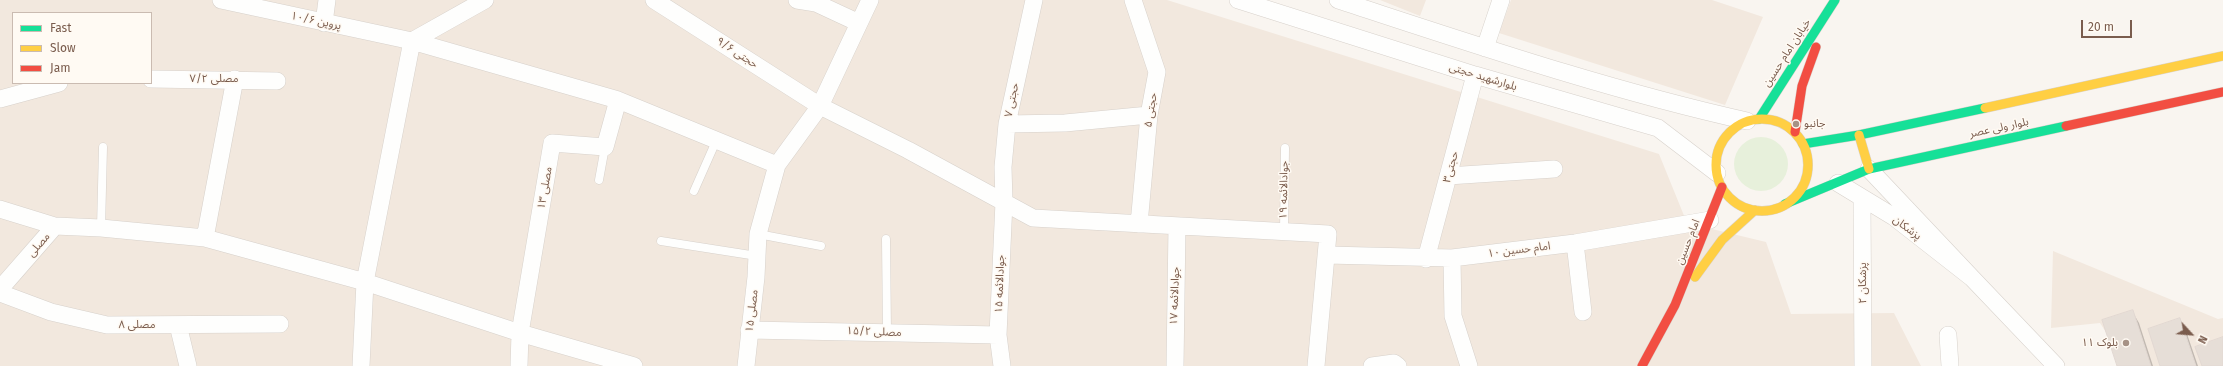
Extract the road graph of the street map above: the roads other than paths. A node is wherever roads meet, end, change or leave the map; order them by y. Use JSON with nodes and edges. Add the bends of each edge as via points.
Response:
{"nodes":[{"id":1,"x":221,"y":0,"type":"edge"},
{"id":2,"x":327,"y":0,"type":"edge"},
{"id":3,"x":485,"y":0,"type":"edge"},
{"id":4,"x":654,"y":0,"type":"edge"},
{"id":5,"x":797,"y":0,"type":"edge"},
{"id":6,"x":870,"y":0,"type":"edge"},
{"id":7,"x":1034,"y":0,"type":"edge"},
{"id":8,"x":1133,"y":0,"type":"edge"},
{"id":9,"x":1238,"y":0,"type":"edge"},
{"id":10,"x":1338,"y":0,"type":"edge"},
{"id":11,"x":1501,"y":0,"type":"edge"},
{"id":12,"x":1835,"y":0,"type":"edge"},
{"id":13,"x":324,"y":23,"type":"junction"},
{"id":14,"x":859,"y":23,"type":"junction"},
{"id":15,"x":412,"y":41,"type":"junction"},
{"id":16,"x":1485,"y":48,"type":"junction"},
{"id":17,"x":2223,"y":56,"type":"edge"},
{"id":18,"x":1476,"y":75,"type":"junction"},
{"id":19,"x":152,"y":79,"type":"edge"},
{"id":20,"x":235,"y":79,"type":"junction"},
{"id":21,"x":277,"y":81,"type":"dead end"},
{"id":22,"x":55,"y":84,"type":"edge"},
{"id":23,"x":2223,"y":92,"type":"edge"},
{"id":24,"x":0,"y":98,"type":"edge"},
{"id":25,"x":618,"y":100,"type":"junction"},
{"id":26,"x":820,"y":106,"type":"junction"},
{"id":27,"x":1148,"y":115,"type":"junction"},
{"id":28,"x":1753,"y":120,"type":"junction"},
{"id":29,"x":1007,"y":124,"type":"junction"},
{"id":30,"x":1795,"y":132,"type":"junction"},
{"id":31,"x":1859,"y":135,"type":"junction"},
{"id":32,"x":717,"y":139,"type":"junction"},
{"id":33,"x":1803,"y":144,"type":"junction"},
{"id":34,"x":103,"y":147,"type":"dead end"},
{"id":35,"x":605,"y":147,"type":"junction"},
{"id":36,"x":1285,"y":148,"type":"dead end"},
{"id":37,"x":777,"y":165,"type":"junction"},
{"id":38,"x":1554,"y":169,"type":"dead end"},
{"id":39,"x":1870,"y":169,"type":"junction"},
{"id":40,"x":1448,"y":176,"type":"junction"},
{"id":41,"x":599,"y":180,"type":"dead end"},
{"id":42,"x":1719,"y":180,"type":"junction"},
{"id":43,"x":1838,"y":183,"type":"junction"},
{"id":44,"x":694,"y":191,"type":"dead end"},
{"id":45,"x":1862,"y":199,"type":"junction"},
{"id":46,"x":1004,"y":202,"type":"junction"},
{"id":47,"x":1785,"y":204,"type":"junction"},
{"id":48,"x":0,"y":209,"type":"edge"},
{"id":49,"x":1755,"y":210,"type":"junction"},
{"id":50,"x":1710,"y":220,"type":"junction"},
{"id":51,"x":1139,"y":224,"type":"junction"},
{"id":52,"x":55,"y":226,"type":"junction"},
{"id":53,"x":1177,"y":226,"type":"junction"},
{"id":54,"x":101,"y":228,"type":"junction"},
{"id":55,"x":1284,"y":232,"type":"junction"},
{"id":56,"x":758,"y":234,"type":"junction"},
{"id":57,"x":205,"y":238,"type":"junction"},
{"id":58,"x":886,"y":238,"type":"dead end"},
{"id":59,"x":661,"y":241,"type":"dead end"},
{"id":60,"x":1575,"y":243,"type":"junction"},
{"id":61,"x":821,"y":246,"type":"dead end"},
{"id":62,"x":757,"y":256,"type":"junction"},
{"id":63,"x":1327,"y":256,"type":"junction"},
{"id":64,"x":1452,"y":258,"type":"junction"},
{"id":65,"x":1426,"y":259,"type":"junction"},
{"id":66,"x":1972,"y":278,"type":"junction"},
{"id":67,"x":365,"y":282,"type":"junction"},
{"id":68,"x":0,"y":289,"type":"edge"},
{"id":69,"x":0,"y":293,"type":"edge"},
{"id":70,"x":1675,"y":305,"type":"junction"},
{"id":71,"x":1583,"y":312,"type":"dead end"},
{"id":72,"x":280,"y":324,"type":"dead end"},
{"id":73,"x":178,"y":325,"type":"junction"},
{"id":74,"x":749,"y":330,"type":"junction"},
{"id":75,"x":520,"y":333,"type":"junction"},
{"id":76,"x":887,"y":333,"type":"junction"},
{"id":77,"x":998,"y":335,"type":"junction"},
{"id":78,"x":1948,"y":335,"type":"dead end"},
{"id":79,"x":2036,"y":347,"type":"junction"},
{"id":80,"x":188,"y":366,"type":"edge"},
{"id":81,"x":361,"y":366,"type":"edge"},
{"id":82,"x":519,"y":366,"type":"edge"},
{"id":83,"x":634,"y":366,"type":"edge"},
{"id":84,"x":746,"y":366,"type":"edge"},
{"id":85,"x":1002,"y":366,"type":"edge"},
{"id":86,"x":1175,"y":366,"type":"edge"},
{"id":87,"x":1316,"y":366,"type":"edge"},
{"id":88,"x":1372,"y":366,"type":"edge"},
{"id":89,"x":1398,"y":366,"type":"edge"},
{"id":90,"x":1469,"y":366,"type":"edge"},
{"id":91,"x":1642,"y":366,"type":"edge"},
{"id":92,"x":1862,"y":366,"type":"edge"},
{"id":93,"x":1950,"y":366,"type":"edge"},
{"id":94,"x":2038,"y":366,"type":"edge"},
{"id":95,"x":2056,"y":366,"type":"edge"}],
"edges":[{"from":1,"to":13,"type":"street","name":"پروین ۱۰/۶"},
{"from":2,"to":13,"type":"street"},
{"from":3,"to":15,"type":"street"},
{"from":4,"to":26,"type":"street","name":"حجتی ۹/۶"},
{"from":5,"to":14,"type":"street","via":[[816,3]]},
{"from":6,"to":14,"type":"street"},
{"from":7,"to":29,"type":"street","name":"حجتی ۷"},
{"from":8,"to":27,"type":"street","name":"حجتی ۵","via":[[1157,72]]},
{"from":9,"to":18,"type":"street","name":"بلوارشهید حجتی"},
{"from":10,"to":16,"type":"street"},
{"from":11,"to":16,"type":"street"},
{"from":12,"to":28,"type":"street","name":"خیابان امام حسین"},
{"from":12,"to":30,"type":"street","name":"خیابان امام حسین","via":[[1802,86]]},
{"from":13,"to":15,"type":"street","name":"پروین ۱۰/۶"},
{"from":14,"to":26,"type":"street"},
{"from":15,"to":25,"type":"street","name":"پروین ۱۰/۶"},
{"from":15,"to":67,"type":"street"},
{"from":16,"to":28,"type":"street","via":[[1666,103]]},
{"from":17,"to":31,"type":"street"},
{"from":18,"to":40,"type":"street","name":"حجتی۳"},
{"from":18,"to":42,"type":"street","name":"بلوارشهید حجتی","via":[[1658,128]]},
{"from":19,"to":20,"type":"street","name":"مصلی ۷/۲"},
{"from":20,"to":21,"type":"street","name":"مصلی ۷/۲"},
{"from":20,"to":57,"type":"street"},
{"from":22,"to":24,"type":"street"},
{"from":23,"to":39,"type":"street","name":"بلوار ولی عصر"},
{"from":25,"to":32,"type":"street","name":"پروین ۱۰/۶"},
{"from":25,"to":35,"type":"street"},
{"from":26,"to":37,"type":"street"},
{"from":26,"to":46,"type":"street","name":"حجتی ۹/۶"},
{"from":27,"to":29,"type":"street","via":[[1065,123]]},
{"from":27,"to":51,"type":"street","name":"حجتی ۵"},
{"from":28,"to":30,"type":"street","via":[[1778,122]]},
{"from":28,"to":42,"type":"street","via":[[1732,130],[1721,144],[1716,158]]},
{"from":29,"to":46,"type":"street","name":"حجتی ۷","via":[[1003,167]]},
{"from":30,"to":33,"type":"street"},
{"from":31,"to":33,"type":"street"},
{"from":31,"to":39,"type":"street"},
{"from":32,"to":37,"type":"street","name":"پروین ۱۰/۶"},
{"from":32,"to":44,"type":"lane"},
{"from":33,"to":47,"type":"street","via":[[1808,161],[1806,179],[1797,194]]},
{"from":34,"to":54,"type":"lane"},
{"from":35,"to":41,"type":"lane"},
{"from":35,"to":75,"type":"street","name":"مصلی ۱۳","via":[[552,143]]},
{"from":36,"to":55,"type":"lane","name":"جوادالائمه ۱۹"},
{"from":37,"to":56,"type":"street","name":"مصلی ۱۵"},
{"from":38,"to":40,"type":"street"},
{"from":39,"to":43,"type":"street","name":"بلوار ولی عصر"},
{"from":39,"to":66,"type":"street","name":"پزشکان"},
{"from":40,"to":65,"type":"street","name":"حجتی۳"},
{"from":42,"to":49,"type":"street","via":[[1730,198]]},
{"from":42,"to":50,"type":"street","name":"امام حسین"},
{"from":43,"to":45,"type":"street","name":"پزشکان"},
{"from":43,"to":47,"type":"street","name":"بلوار ولی عصر"},
{"from":45,"to":66,"type":"street","name":"پزشکان","via":[[1894,217]]},
{"from":45,"to":92,"type":"street","name":"پزشکان ۲"},
{"from":46,"to":51,"type":"street","name":"حجتی ۹/۶","via":[[1034,218]]},
{"from":46,"to":77,"type":"street","name":"جوادالائمه ۱۵"},
{"from":47,"to":49,"type":"street","via":[[1770,210]]},
{"from":48,"to":52,"type":"street","name":"مصلی"},
{"from":49,"to":70,"type":"street","name":"امام حسین","via":[[1722,240]]},
{"from":50,"to":60,"type":"street","name":"۱۰ امام حسین"},
{"from":50,"to":70,"type":"street","name":"امام حسین"},
{"from":51,"to":53,"type":"street","name":"حجتی ۹/۶"},
{"from":52,"to":54,"type":"street"},
{"from":52,"to":68,"type":"street","name":"مصلی"},
{"from":53,"to":55,"type":"street","name":"حجتی ۹/۶"},
{"from":53,"to":86,"type":"street","name":"جوادالائمه ۱۷"},
{"from":54,"to":57,"type":"street"},
{"from":55,"to":63,"type":"street","name":"حجتی ۹/۶","via":[[1328,234]]},
{"from":56,"to":61,"type":"lane"},
{"from":56,"to":62,"type":"street","name":"مصلی ۱۵"},
{"from":57,"to":67,"type":"street"},
{"from":58,"to":76,"type":"lane"},
{"from":59,"to":62,"type":"lane"},
{"from":60,"to":64,"type":"street","name":"۱۰ امام حسین"},
{"from":60,"to":71,"type":"street"},
{"from":62,"to":74,"type":"street","name":"مصلی ۱۵"},
{"from":63,"to":65,"type":"street","name":"۱۰ امام حسین"},
{"from":63,"to":87,"type":"street"},
{"from":64,"to":65,"type":"street","name":"۱۰ امام حسین"},
{"from":64,"to":90,"type":"street","via":[[1453,316]]},
{"from":66,"to":79,"type":"street","name":"پزشکان"},
{"from":67,"to":75,"type":"street"},
{"from":67,"to":81,"type":"street"},
{"from":69,"to":73,"type":"street","name":"مصلی ۸","via":[[50,312],[107,326]]},
{"from":70,"to":91,"type":"street","name":"امام حسین"},
{"from":72,"to":73,"type":"street","name":"مصلی ۸"},
{"from":73,"to":80,"type":"street"},
{"from":74,"to":76,"type":"street","name":"مصلی ۱۵/۲"},
{"from":74,"to":84,"type":"street","name":"مصلی ۱۵"},
{"from":75,"to":82,"type":"street"},
{"from":75,"to":83,"type":"street"},
{"from":76,"to":77,"type":"street","name":"مصلی ۱۵/۲"},
{"from":77,"to":85,"type":"street","name":"جوادالائمه ۱۵"},
{"from":78,"to":93,"type":"street"},
{"from":79,"to":94,"type":"street"},
{"from":79,"to":95,"type":"street","name":"پزشکان"},
{"from":88,"to":89,"type":"street","via":[[1394,363]]}]}
